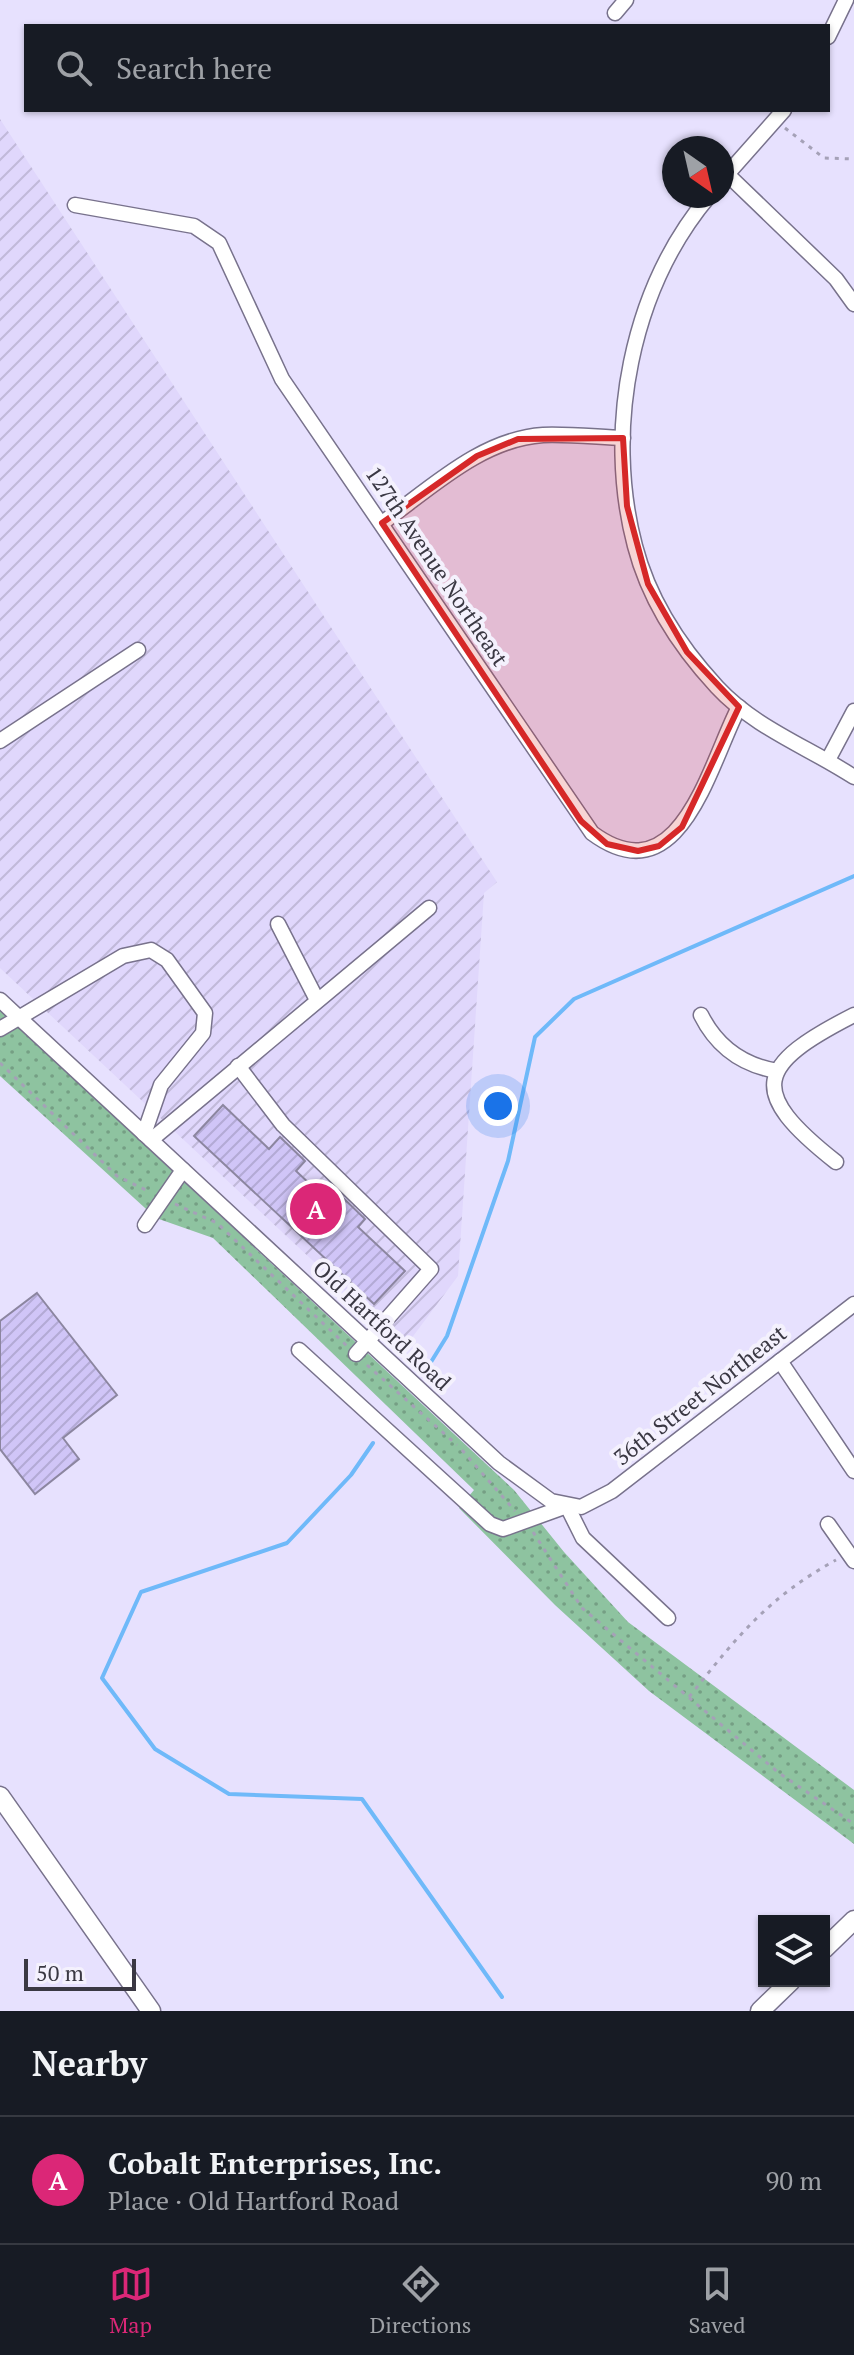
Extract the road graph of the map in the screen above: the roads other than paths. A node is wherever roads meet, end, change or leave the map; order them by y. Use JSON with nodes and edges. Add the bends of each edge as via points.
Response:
{"nodes":[{"id":1,"x":626,"y":0,"type":"edge"},
{"id":2,"x":846,"y":0,"type":"edge"},
{"id":3,"x":615,"y":13,"type":"dead end"},
{"id":4,"x":830,"y":33,"type":"edge"},
{"id":5,"x":780,"y":115,"type":"edge"},
{"id":6,"x":734,"y":166,"type":"edge"},
{"id":7,"x":734,"y":186,"type":"edge"},
{"id":8,"x":75,"y":205,"type":"dead end"},
{"id":9,"x":699,"y":208,"type":"edge"},
{"id":10,"x":854,"y":304,"type":"edge"},
{"id":11,"x":623,"y":438,"type":"junction"},
{"id":12,"x":382,"y":523,"type":"junction"},
{"id":13,"x":138,"y":650,"type":"dead end"},
{"id":14,"x":739,"y":707,"type":"junction"},
{"id":15,"x":854,"y":711,"type":"edge"},
{"id":16,"x":0,"y":741,"type":"edge"},
{"id":17,"x":828,"y":760,"type":"junction"},
{"id":18,"x":854,"y":777,"type":"edge"},
{"id":19,"x":429,"y":908,"type":"dead end"},
{"id":20,"x":278,"y":924,"type":"dead end"},
{"id":21,"x":0,"y":1000,"type":"edge"},
{"id":22,"x":317,"y":1000,"type":"junction"},
{"id":23,"x":701,"y":1015,"type":"dead end"},
{"id":24,"x":854,"y":1015,"type":"edge"},
{"id":25,"x":19,"y":1018,"type":"junction"},
{"id":26,"x":0,"y":1029,"type":"edge"},
{"id":27,"x":238,"y":1066,"type":"junction"},
{"id":28,"x":777,"y":1071,"type":"junction"},
{"id":29,"x":148,"y":1137,"type":"junction"},
{"id":30,"x":836,"y":1162,"type":"dead end"},
{"id":31,"x":183,"y":1170,"type":"junction"},
{"id":32,"x":145,"y":1225,"type":"dead end"},
{"id":33,"x":854,"y":1304,"type":"edge"},
{"id":34,"x":368,"y":1341,"type":"junction"},
{"id":35,"x":299,"y":1350,"type":"dead end"},
{"id":36,"x":356,"y":1354,"type":"road end"},
{"id":37,"x":780,"y":1361,"type":"junction"},
{"id":38,"x":854,"y":1471,"type":"edge"},
{"id":39,"x":567,"y":1506,"type":"junction"},
{"id":40,"x":828,"y":1524,"type":"dead end"},
{"id":41,"x":850,"y":1558,"type":"edge"},
{"id":42,"x":668,"y":1618,"type":"dead end"},
{"id":43,"x":0,"y":1796,"type":"edge"},
{"id":44,"x":854,"y":1920,"type":"edge"},
{"id":45,"x":830,"y":1943,"type":"edge"},
{"id":46,"x":785,"y":1987,"type":"edge"},
{"id":47,"x":151,"y":2011,"type":"edge"},
{"id":48,"x":760,"y":2011,"type":"edge"}],
"edges":[{"from":1,"to":3,"type":"street"},
{"from":2,"to":4,"type":"street"},
{"from":5,"to":6,"type":"street"},
{"from":7,"to":10,"type":"street","via":[[836,279]]},
{"from":8,"to":12,"type":"street","name":"127th Avenue Northeast","via":[[194,226],[219,243],[277,369]]},
{"from":9,"to":11,"type":"street","via":[[682,228],[652,286],[634,347]]},
{"from":11,"to":12,"type":"street","via":[[542,435],[502,445],[477,456]]},
{"from":11,"to":14,"type":"street","via":[[627,506],[648,584],[687,652]]},
{"from":12,"to":14,"type":"street","name":"127th Avenue Northeast","via":[[581,821],[607,844],[638,851],[673,838]]},
{"from":13,"to":16,"type":"street"},
{"from":14,"to":17,"type":"street"},
{"from":15,"to":17,"type":"street"},
{"from":17,"to":18,"type":"street"},
{"from":19,"to":22,"type":"street"},
{"from":20,"to":22,"type":"street"},
{"from":21,"to":25,"type":"street","name":"Old Hartford Road"},
{"from":22,"to":27,"type":"street"},
{"from":23,"to":28,"type":"street","via":[[719,1043],[736,1057]]},
{"from":24,"to":28,"type":"street","via":[[793,1049]]},
{"from":25,"to":26,"type":"street"},
{"from":25,"to":29,"type":"street","name":"Old Hartford Road"},
{"from":25,"to":29,"type":"street","via":[[123,956],[151,950],[167,960],[205,1013],[203,1033],[161,1085]]},
{"from":27,"to":29,"type":"street"},
{"from":27,"to":34,"type":"street","via":[[283,1125],[431,1269]]},
{"from":28,"to":30,"type":"street","via":[[775,1095],[781,1112]]},
{"from":29,"to":31,"type":"street","name":"Old Hartford Road"},
{"from":31,"to":32,"type":"street"},
{"from":31,"to":34,"type":"street","name":"Old Hartford Road"},
{"from":33,"to":37,"type":"street","name":"36th Street Northeast"},
{"from":34,"to":36,"type":"street"},
{"from":34,"to":39,"type":"street","name":"Old Hartford Road","via":[[499,1463],[530,1488]]},
{"from":35,"to":39,"type":"street","name":"36th Street Northeast","via":[[490,1524],[503,1529]]},
{"from":37,"to":38,"type":"street"},
{"from":37,"to":39,"type":"street","name":"36th Street Northeast","via":[[612,1491],[581,1507]]},
{"from":39,"to":42,"type":"street","via":[[583,1538]]},
{"from":40,"to":41,"type":"street"},
{"from":43,"to":47,"type":"main road"},
{"from":44,"to":45,"type":"main road"},
{"from":46,"to":48,"type":"main road"}]}
